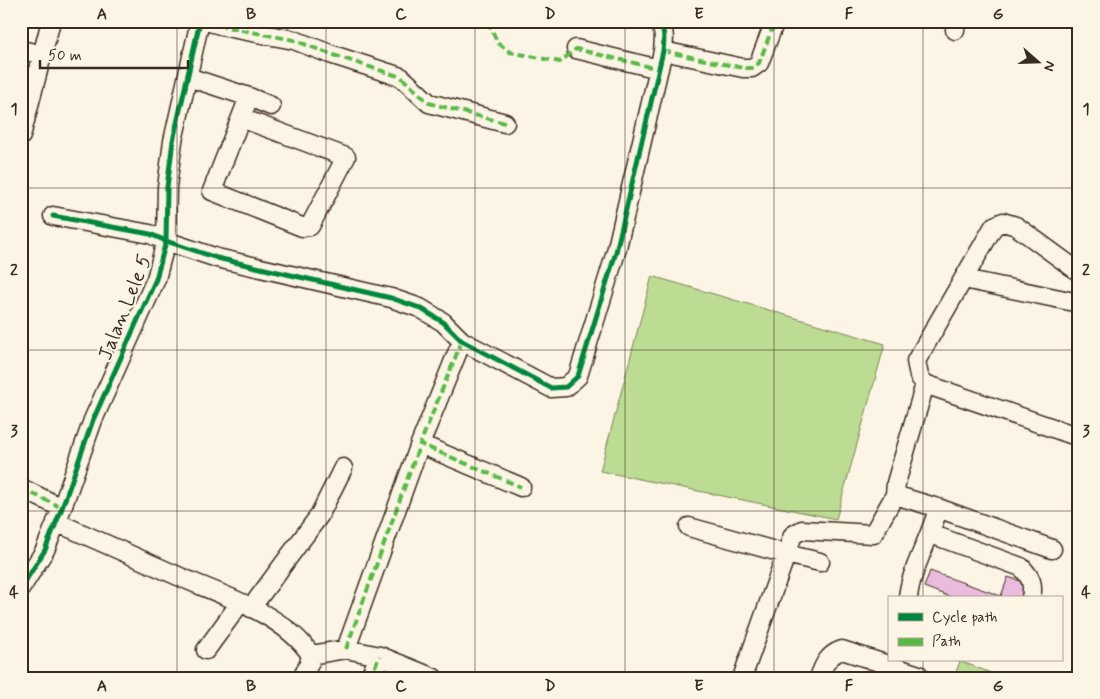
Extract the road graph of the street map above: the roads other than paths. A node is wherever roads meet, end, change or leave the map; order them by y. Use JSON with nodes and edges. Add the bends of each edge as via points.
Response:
{"nodes":[{"id":1,"x":51,"y":21,"type":"edge"},
{"id":2,"x":200,"y":21,"type":"edge"},
{"id":3,"x":206,"y":21,"type":"edge"},
{"id":4,"x":656,"y":21,"type":"edge"},
{"id":5,"x":776,"y":21,"type":"edge"},
{"id":6,"x":576,"y":49,"type":"dead end"},
{"id":7,"x":21,"y":50,"type":"edge"},
{"id":8,"x":663,"y":51,"type":"junction"},
{"id":9,"x":44,"y":54,"type":"junction"},
{"id":10,"x":658,"y":70,"type":"junction"},
{"id":11,"x":188,"y":76,"type":"junction"},
{"id":12,"x":249,"y":97,"type":"junction"},
{"id":13,"x":272,"y":106,"type":"dead end"},
{"id":14,"x":241,"y":118,"type":"junction"},
{"id":15,"x":505,"y":124,"type":"dead end"},
{"id":16,"x":21,"y":136,"type":"edge"},
{"id":17,"x":53,"y":216,"type":"dead end"},
{"id":18,"x":166,"y":241,"type":"junction"},
{"id":19,"x":1079,"y":272,"type":"edge"},
{"id":20,"x":964,"y":280,"type":"junction"},
{"id":21,"x":1079,"y":304,"type":"edge"},
{"id":22,"x":462,"y":341,"type":"junction"},
{"id":23,"x":925,"y":384,"type":"junction"},
{"id":24,"x":1079,"y":437,"type":"edge"},
{"id":25,"x":420,"y":444,"type":"junction"},
{"id":26,"x":343,"y":468,"type":"dead end"},
{"id":27,"x":521,"y":487,"type":"dead end"},
{"id":28,"x":21,"y":488,"type":"edge"},
{"id":29,"x":896,"y":495,"type":"junction"},
{"id":30,"x":938,"y":508,"type":"junction"},
{"id":31,"x":59,"y":515,"type":"junction"},
{"id":32,"x":689,"y":527,"type":"dead end"},
{"id":33,"x":931,"y":534,"type":"junction"},
{"id":34,"x":1019,"y":537,"type":"junction"},
{"id":35,"x":1052,"y":549,"type":"dead end"},
{"id":36,"x":786,"y":554,"type":"junction"},
{"id":37,"x":820,"y":562,"type":"dead end"},
{"id":38,"x":1011,"y":563,"type":"junction"},
{"id":39,"x":21,"y":588,"type":"edge"},
{"id":40,"x":908,"y":596,"type":"edge"},
{"id":41,"x":1032,"y":596,"type":"edge"},
{"id":42,"x":245,"y":606,"type":"junction"},
{"id":43,"x":346,"y":648,"type":"junction"},
{"id":44,"x":206,"y":650,"type":"dead end"},
{"id":45,"x":311,"y":655,"type":"junction"},
{"id":46,"x":380,"y":656,"type":"junction"},
{"id":47,"x":302,"y":678,"type":"edge"},
{"id":48,"x":369,"y":678,"type":"edge"},
{"id":49,"x":434,"y":678,"type":"edge"},
{"id":50,"x":742,"y":678,"type":"edge"},
{"id":51,"x":819,"y":678,"type":"edge"},
{"id":52,"x":922,"y":678,"type":"edge"}],
"edges":[{"from":1,"to":9,"type":"street"},
{"from":2,"to":11,"type":"street","name":"Jalan Lele 5"},
{"from":3,"to":15,"type":"street","via":[[294,40],[401,77],[429,103]]},
{"from":4,"to":8,"type":"street","via":[[664,34]]},
{"from":5,"to":8,"type":"street","via":[[759,63],[752,68]]},
{"from":6,"to":10,"type":"street"},
{"from":7,"to":9,"type":"street"},
{"from":8,"to":10,"type":"street"},
{"from":9,"to":16,"type":"street"},
{"from":10,"to":22,"type":"street","via":[[616,252],[578,376],[566,387],[551,388]]},
{"from":11,"to":12,"type":"street"},
{"from":11,"to":18,"type":"street","name":"Jalan Lele 5","via":[[168,172]]},
{"from":12,"to":13,"type":"street"},
{"from":12,"to":14,"type":"street"},
{"from":14,"to":14,"type":"street","via":[[346,157],[310,226],[302,227],[212,191]]},
{"from":17,"to":18,"type":"street","via":[[150,234]]},
{"from":18,"to":22,"type":"street","via":[[217,258],[406,303],[443,322]]},
{"from":18,"to":31,"type":"street","name":"Jalan Lele 5","via":[[156,279],[92,420]]},
{"from":19,"to":20,"type":"street","via":[[1016,226],[1003,222],[994,226]]},
{"from":20,"to":21,"type":"street"},
{"from":20,"to":23,"type":"street","via":[[916,361],[918,376]]},
{"from":22,"to":25,"type":"street"},
{"from":23,"to":24,"type":"street"},
{"from":23,"to":29,"type":"street","via":[[896,483]]},
{"from":25,"to":27,"type":"street"},
{"from":25,"to":43,"type":"street"},
{"from":26,"to":42,"type":"street","via":[[319,516]]},
{"from":28,"to":31,"type":"street"},
{"from":29,"to":30,"type":"street"},
{"from":29,"to":36,"type":"street","via":[[873,534],[802,530],[792,535]]},
{"from":30,"to":33,"type":"street"},
{"from":30,"to":34,"type":"street"},
{"from":31,"to":39,"type":"street","name":"Jalan Lele 5","via":[[45,550]]},
{"from":31,"to":42,"type":"street"},
{"from":32,"to":36,"type":"street"},
{"from":33,"to":38,"type":"street"},
{"from":33,"to":40,"type":"street","via":[[909,585]]},
{"from":34,"to":35,"type":"street"},
{"from":34,"to":38,"type":"street"},
{"from":36,"to":37,"type":"street"},
{"from":36,"to":50,"type":"street"},
{"from":38,"to":41,"type":"street","via":[[1021,567],[1031,578],[1034,588]]},
{"from":42,"to":44,"type":"street"},
{"from":42,"to":45,"type":"street","via":[[280,623]]},
{"from":43,"to":45,"type":"street"},
{"from":43,"to":46,"type":"street"},
{"from":45,"to":47,"type":"street"},
{"from":46,"to":48,"type":"street"},
{"from":46,"to":49,"type":"street"},
{"from":51,"to":52,"type":"street","via":[[824,663],[833,653],[842,650]]}]}
